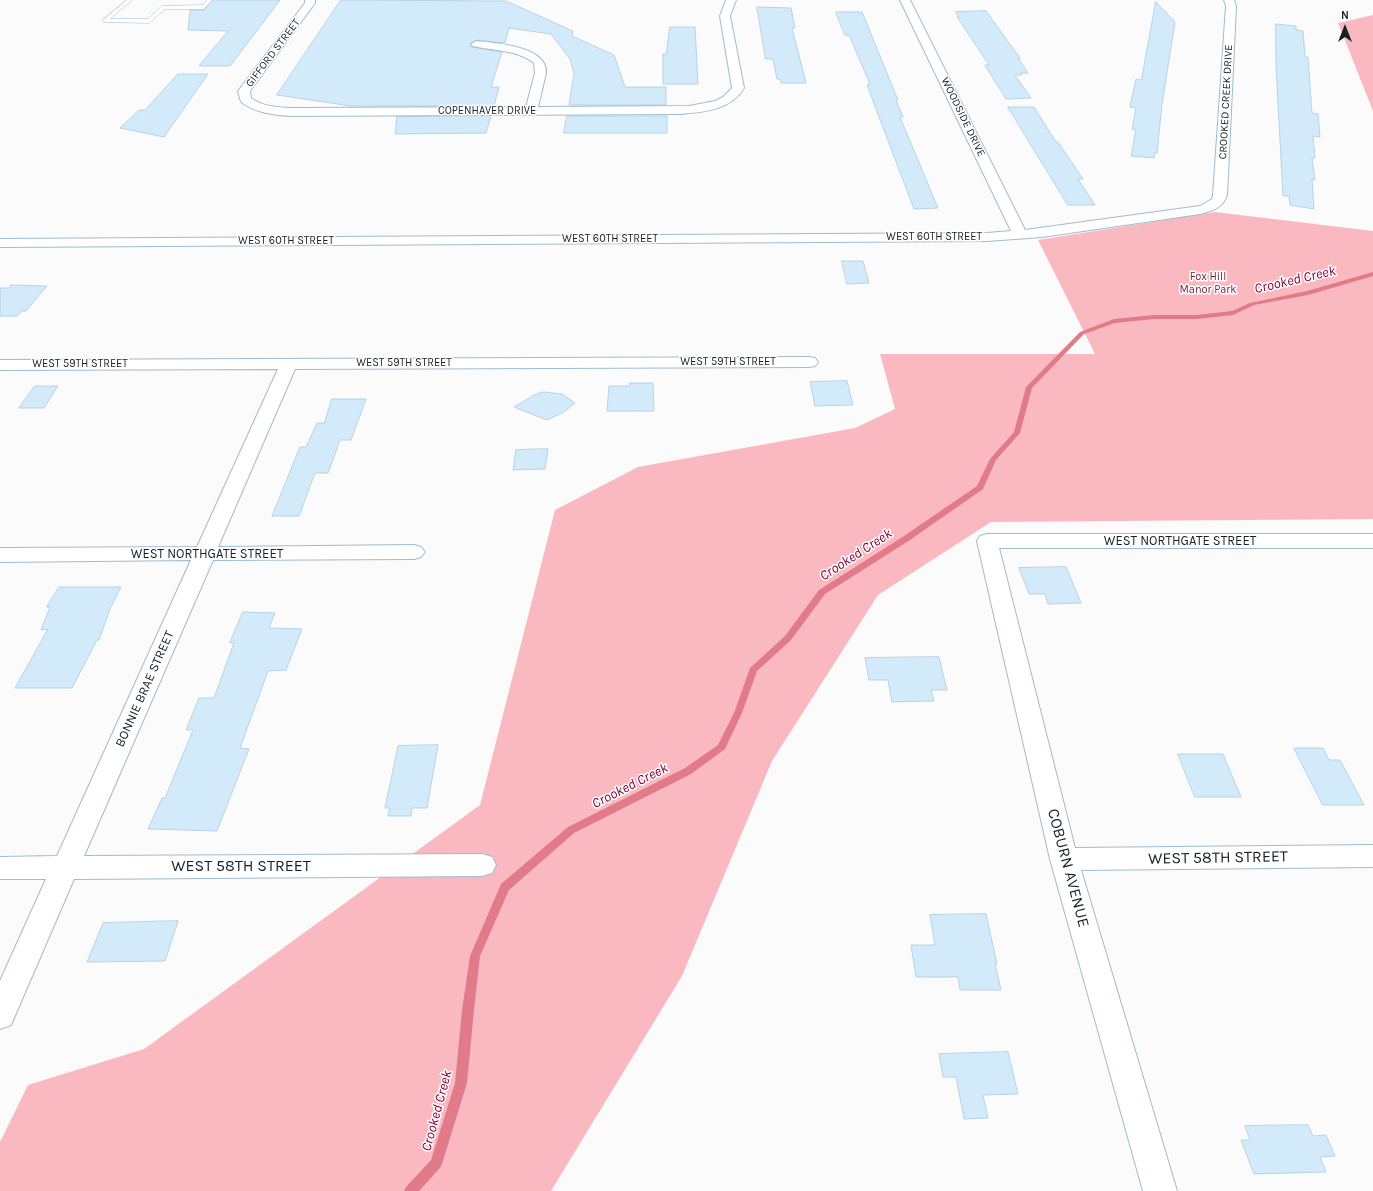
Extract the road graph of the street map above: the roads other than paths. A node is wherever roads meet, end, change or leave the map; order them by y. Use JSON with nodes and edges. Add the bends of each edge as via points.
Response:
{"nodes":[{"id":1,"x":130,"y":0,"type":"edge"},
{"id":2,"x":210,"y":0,"type":"edge"},
{"id":3,"x":310,"y":0,"type":"edge"},
{"id":4,"x":731,"y":0,"type":"edge"},
{"id":5,"x":905,"y":0,"type":"edge"},
{"id":6,"x":1229,"y":0,"type":"edge"},
{"id":7,"x":476,"y":44,"type":"dead end"},
{"id":8,"x":253,"y":105,"type":"joint"},
{"id":9,"x":531,"y":111,"type":"junction"},
{"id":10,"x":1216,"y":202,"type":"joint"},
{"id":11,"x":1020,"y":234,"type":"junction"},
{"id":12,"x":0,"y":242,"type":"edge"},
{"id":13,"x":809,"y":362,"type":"dead end"},
{"id":14,"x":0,"y":364,"type":"edge"},
{"id":15,"x":289,"y":364,"type":"junction"},
{"id":16,"x":988,"y":541,"type":"joint"},
{"id":17,"x":1373,"y":541,"type":"edge"},
{"id":18,"x":414,"y":552,"type":"dead end"},
{"id":19,"x":204,"y":554,"type":"junction"},
{"id":20,"x":0,"y":555,"type":"edge"},
{"id":21,"x":1373,"y":856,"type":"edge"},
{"id":22,"x":1064,"y":859,"type":"junction"},
{"id":23,"x":482,"y":865,"type":"dead end"},
{"id":24,"x":0,"y":868,"type":"edge"},
{"id":25,"x":66,"y":868,"type":"junction"},
{"id":26,"x":0,"y":1015,"type":"edge"},
{"id":27,"x":1160,"y":1191,"type":"edge"}],
"edges":[{"from":1,"to":2,"type":"lane","via":[[105,20],[149,20],[164,7],[204,7]]},
{"from":3,"to":8,"type":"street","name":"GIFFORD STREET","via":[[244,91],[245,99]]},
{"from":4,"to":9,"type":"street","name":"COPENHAVER DRIVE","via":[[725,16],[738,88],[733,96],[720,103],[686,110]]},
{"from":5,"to":11,"type":"street","name":"WOODSIDE DRIVE"},
{"from":6,"to":10,"type":"street","name":"CROOKED CREEK DRIVE","via":[[1231,6],[1220,195]]},
{"from":7,"to":9,"type":"street","via":[[520,52],[539,62],[541,69]]},
{"from":8,"to":9,"type":"street","name":"COPENHAVER DRIVE","via":[[292,112]]},
{"from":10,"to":11,"type":"street","name":"WEST 60TH STREET","via":[[1200,210],[1058,231]]},
{"from":11,"to":12,"type":"street","name":"WEST 60TH STREET","via":[[980,237]]},
{"from":13,"to":15,"type":"street","name":"WEST 59TH STREET"},
{"from":14,"to":15,"type":"street","name":"WEST 59TH STREET"},
{"from":15,"to":19,"type":"street","name":"BONNIE BRAE STREET"},
{"from":16,"to":17,"type":"street","name":"WEST NORTHGATE STREET"},
{"from":16,"to":22,"type":"street","name":"COBURN AVENUE"},
{"from":18,"to":19,"type":"street","name":"WEST NORTHGATE STREET"},
{"from":19,"to":20,"type":"street","name":"WEST NORTHGATE STREET"},
{"from":19,"to":25,"type":"street","name":"BONNIE BRAE STREET"},
{"from":21,"to":22,"type":"street","name":"WEST 58TH STREET"},
{"from":22,"to":27,"type":"street","name":"COBURN AVENUE"},
{"from":23,"to":25,"type":"street","name":"WEST 58TH STREET"},
{"from":24,"to":25,"type":"street","name":"WEST 58TH STREET"},
{"from":25,"to":26,"type":"street","name":"BONNIE BRAE STREET"}]}
